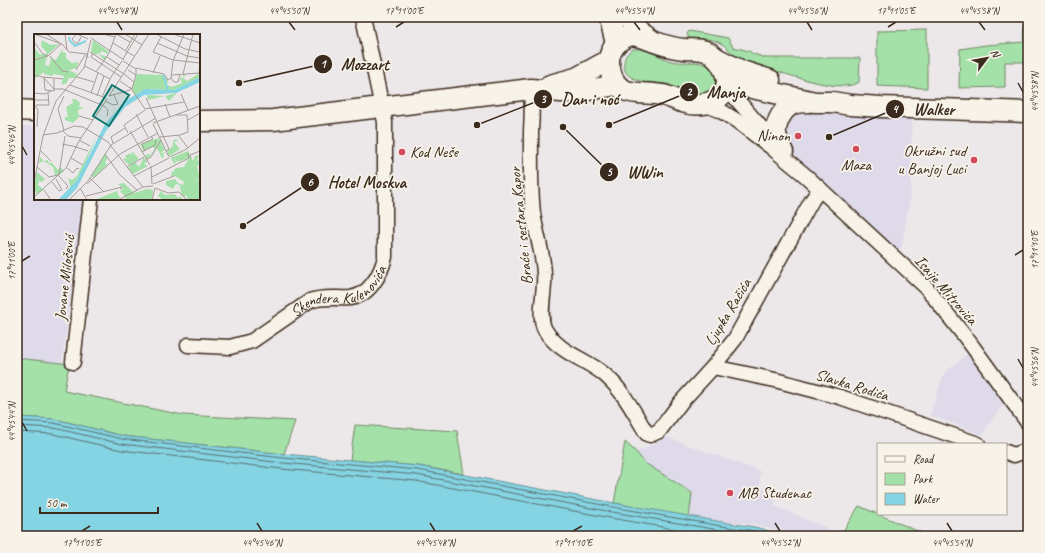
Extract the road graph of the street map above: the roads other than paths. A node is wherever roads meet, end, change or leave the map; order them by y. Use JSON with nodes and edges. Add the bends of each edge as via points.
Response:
{"nodes":[{"id":1,"x":363,"y":17,"type":"edge"},
{"id":2,"x":609,"y":17,"type":"edge"},
{"id":3,"x":627,"y":17,"type":"edge"},
{"id":4,"x":654,"y":42,"type":"junction"},
{"id":5,"x":612,"y":52,"type":"junction"},
{"id":6,"x":716,"y":58,"type":"junction"},
{"id":7,"x":616,"y":85,"type":"junction"},
{"id":8,"x":726,"y":87,"type":"junction"},
{"id":9,"x":533,"y":89,"type":"junction"},
{"id":10,"x":824,"y":102,"type":"junction"},
{"id":11,"x":704,"y":104,"type":"junction"},
{"id":12,"x":381,"y":106,"type":"junction"},
{"id":13,"x":17,"y":110,"type":"edge"},
{"id":14,"x":34,"y":112,"type":"edge"},
{"id":15,"x":1028,"y":112,"type":"edge"},
{"id":16,"x":200,"y":121,"type":"edge"},
{"id":17,"x":783,"y":152,"type":"junction"},
{"id":18,"x":806,"y":176,"type":"junction"},
{"id":19,"x":820,"y":189,"type":"junction"},
{"id":20,"x":91,"y":200,"type":"edge"},
{"id":21,"x":188,"y":346,"type":"dead end"},
{"id":22,"x":74,"y":362,"type":"dead end"},
{"id":23,"x":713,"y":367,"type":"junction"},
{"id":24,"x":1028,"y":423,"type":"edge"},
{"id":25,"x":647,"y":434,"type":"joint"},
{"id":26,"x":975,"y":443,"type":"edge"},
{"id":27,"x":1028,"y":450,"type":"edge"},
{"id":28,"x":1007,"y":452,"type":"edge"}],
"edges":[{"from":1,"to":12,"type":"street","name":"Skendera Kulenovića"},
{"from":2,"to":5,"type":"main road"},
{"from":3,"to":4,"type":"main road","via":[[640,32]]},
{"from":4,"to":5,"type":"main road","via":[[631,35],[625,37]]},
{"from":4,"to":6,"type":"main road","via":[[670,47],[704,50]]},
{"from":5,"to":7,"type":"main road","via":[[612,75]]},
{"from":5,"to":9,"type":"main road","via":[[576,78]]},
{"from":6,"to":8,"type":"main road","via":[[725,73]]},
{"from":6,"to":10,"type":"main road","via":[[742,71],[803,90]]},
{"from":7,"to":9,"type":"main road","via":[[578,92]]},
{"from":7,"to":11,"type":"main road","via":[[632,92],[664,95],[688,104]]},
{"from":8,"to":10,"type":"main road","via":[[743,86]]},
{"from":8,"to":11,"type":"main road","via":[[722,95]]},
{"from":8,"to":17,"type":"street","name":"Isaije Mitrovića"},
{"from":9,"to":12,"type":"main road"},
{"from":9,"to":25,"type":"street","name":"Braće i sestara Kapor","via":[[532,201],[545,274],[542,317],[544,328],[563,349],[598,368],[607,376]]},
{"from":10,"to":15,"type":"main road","via":[[881,107]]},
{"from":10,"to":17,"type":"main road","via":[[792,104],[782,114],[777,125],[776,137]]},
{"from":11,"to":18,"type":"street","name":"Isaije Mitrovića","via":[[737,121]]},
{"from":12,"to":16,"type":"main road","via":[[273,120]]},
{"from":12,"to":21,"type":"street","name":"Skendera Kulenovića","via":[[385,122],[385,258],[381,270],[366,292],[353,298],[310,300],[252,341],[230,347]]},
{"from":13,"to":14,"type":"main road"},
{"from":17,"to":18,"type":"street","name":"Isaije Mitrovića"},
{"from":18,"to":19,"type":"street","name":"Isaije Mitrovića"},
{"from":19,"to":23,"type":"street","name":"Ljupka Račića","via":[[735,339]]},
{"from":19,"to":24,"type":"street","name":"Isaije Mitrovića","via":[[926,287]]},
{"from":20,"to":22,"type":"street","name":"Jovane Milošević"},
{"from":23,"to":25,"type":"street","name":"Ljupka Račića","via":[[659,431],[653,435]]},
{"from":23,"to":26,"type":"street","name":"Slavka Rodića","via":[[840,397]]},
{"from":27,"to":28,"type":"street","via":[[1014,455]]}]}
